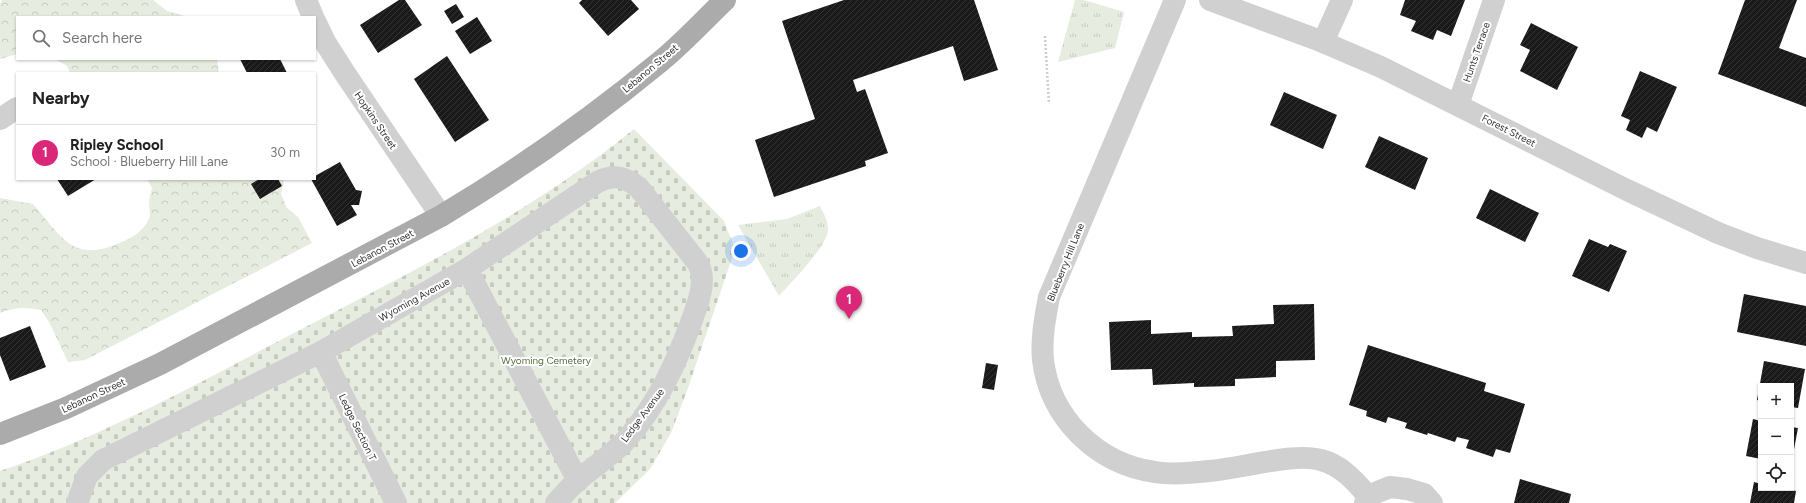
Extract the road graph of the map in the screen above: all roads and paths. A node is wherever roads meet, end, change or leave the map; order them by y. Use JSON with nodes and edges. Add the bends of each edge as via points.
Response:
{"nodes":[{"id":1,"x":306,"y":0,"type":"edge"},
{"id":2,"x":725,"y":0,"type":"edge"},
{"id":3,"x":1175,"y":0,"type":"edge"},
{"id":4,"x":1210,"y":0,"type":"edge"},
{"id":5,"x":1342,"y":0,"type":"edge"},
{"id":6,"x":1494,"y":0,"type":"edge"},
{"id":7,"x":313,"y":16,"type":"edge"},
{"id":8,"x":316,"y":23,"type":"edge"},
{"id":9,"x":1046,"y":36,"type":"dead end"},
{"id":10,"x":1323,"y":42,"type":"junction"},
{"id":11,"x":1048,"y":104,"type":"dead end"},
{"id":12,"x":1458,"y":105,"type":"junction"},
{"id":13,"x":16,"y":109,"type":"edge"},
{"id":14,"x":0,"y":119,"type":"edge"},
{"id":15,"x":441,"y":216,"type":"junction"},
{"id":16,"x":1805,"y":259,"type":"edge"},
{"id":17,"x":467,"y":269,"type":"junction"},
{"id":18,"x":697,"y":305,"type":"joint"},
{"id":19,"x":320,"y":352,"type":"junction"},
{"id":20,"x":0,"y":434,"type":"edge"},
{"id":21,"x":578,"y":481,"type":"junction"},
{"id":22,"x":1366,"y":500,"type":"edge"},
{"id":23,"x":77,"y":503,"type":"edge"},
{"id":24,"x":396,"y":503,"type":"edge"},
{"id":25,"x":556,"y":503,"type":"edge"},
{"id":26,"x":1432,"y":503,"type":"edge"}],
"edges":[{"from":1,"to":7,"type":"street"},
{"from":2,"to":15,"type":"main road","name":"Lebanon Street","via":[[662,60],[577,127]]},
{"from":3,"to":22,"type":"street","name":"Blueberry Hill Lane","via":[[1049,297],[1042,329],[1043,361],[1050,390],[1067,423],[1085,440],[1130,466],[1155,472],[1179,473],[1211,471],[1296,458],[1320,459],[1352,478]]},
{"from":4,"to":10,"type":"street","name":"Forest Street"},
{"from":5,"to":10,"type":"street"},
{"from":6,"to":12,"type":"street","name":"Hunts Terrace"},
{"from":8,"to":15,"type":"street","name":"Hopkins Street","via":[[344,72]]},
{"from":9,"to":11,"type":"path"},
{"from":10,"to":12,"type":"street","name":"Forest Street"},
{"from":12,"to":16,"type":"street","name":"Forest Street","via":[[1718,233],[1757,248]]},
{"from":13,"to":14,"type":"street"},
{"from":15,"to":20,"type":"main road","name":"Lebanon Street","via":[[160,364],[66,408]]},
{"from":17,"to":18,"type":"street","name":"Wyoming Avenue","via":[[599,181],[609,177],[620,177],[639,188],[699,265],[701,282]]},
{"from":17,"to":19,"type":"street","name":"Wyoming Avenue"},
{"from":17,"to":21,"type":"street"},
{"from":18,"to":21,"type":"street","name":"Ledge Avenue","via":[[682,348],[655,402],[626,440]]},
{"from":19,"to":23,"type":"street","name":"Wyoming Avenue","via":[[103,460],[87,476]]},
{"from":19,"to":24,"type":"street","name":"Ledge Section T"},
{"from":21,"to":25,"type":"street","name":"Ledge Avenue"},
{"from":22,"to":26,"type":"street","name":"Blueberry Hill Lane","via":[[1390,487],[1424,494]]}]}
